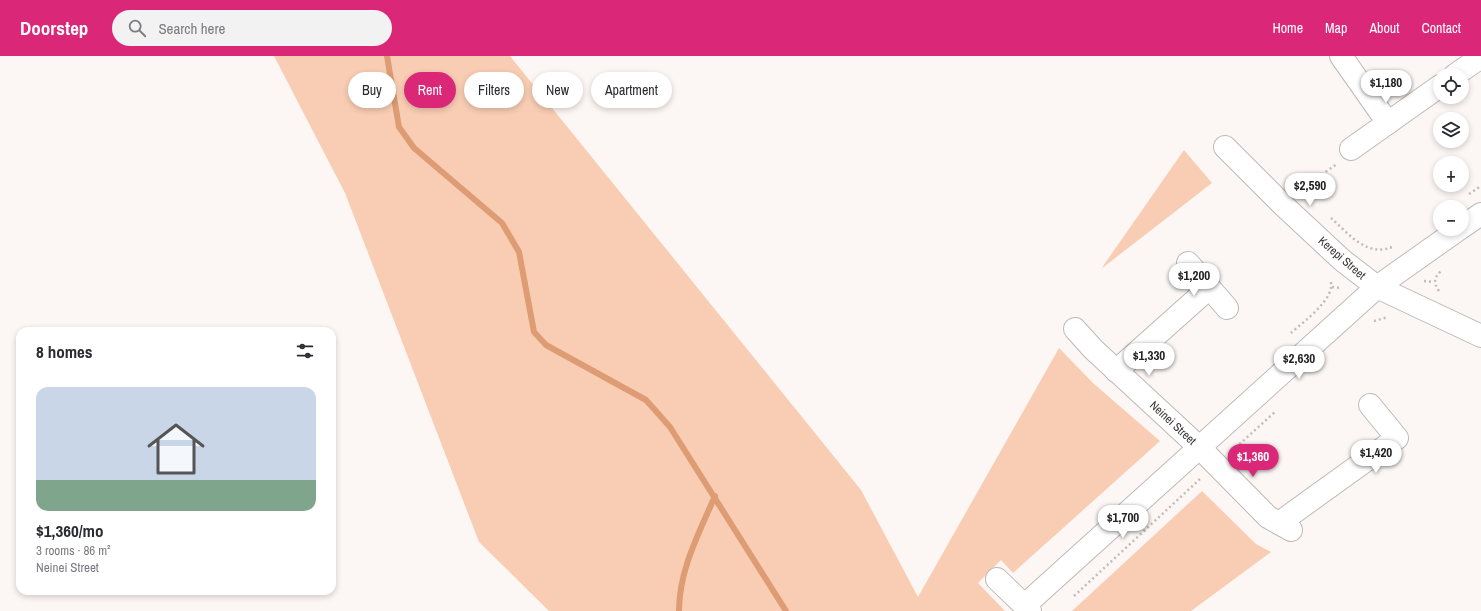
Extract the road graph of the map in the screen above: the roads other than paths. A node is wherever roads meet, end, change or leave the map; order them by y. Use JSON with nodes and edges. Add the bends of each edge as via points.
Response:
{"nodes":[{"id":1,"x":1341,"y":56,"type":"edge"},
{"id":2,"x":1481,"y":57,"type":"edge"},
{"id":3,"x":1465,"y":68,"type":"edge"},
{"id":4,"x":1433,"y":91,"type":"edge"},
{"id":5,"x":1388,"y":123,"type":"junction"},
{"id":6,"x":1225,"y":147,"type":"dead end"},
{"id":7,"x":1351,"y":149,"type":"road end"},
{"id":8,"x":1481,"y":214,"type":"edge"},
{"id":9,"x":1469,"y":222,"type":"edge"},
{"id":10,"x":1449,"y":236,"type":"edge"},
{"id":11,"x":1188,"y":264,"type":"dead end"},
{"id":12,"x":1377,"y":287,"type":"junction"},
{"id":13,"x":1209,"y":288,"type":"junction"},
{"id":14,"x":1227,"y":308,"type":"dead end"},
{"id":15,"x":1075,"y":329,"type":"dead end"},
{"id":16,"x":1481,"y":336,"type":"edge"},
{"id":17,"x":1116,"y":371,"type":"junction"},
{"id":18,"x":1370,"y":405,"type":"dead end"},
{"id":19,"x":1199,"y":447,"type":"junction"},
{"id":20,"x":997,"y":579,"type":"dead end"},
{"id":21,"x":1027,"y":608,"type":"edge"}],
"edges":[{"from":1,"to":5,"type":"street"},
{"from":2,"to":3,"type":"street"},
{"from":4,"to":5,"type":"street"},
{"from":5,"to":7,"type":"street"},
{"from":6,"to":12,"type":"street","name":"Kerepi Street","via":[[1331,250]]},
{"from":8,"to":9,"type":"street"},
{"from":10,"to":12,"type":"street"},
{"from":11,"to":13,"type":"street"},
{"from":12,"to":16,"type":"street","name":"Kerepi Street"},
{"from":12,"to":19,"type":"street"},
{"from":13,"to":14,"type":"street"},
{"from":13,"to":17,"type":"street"},
{"from":15,"to":17,"type":"street","name":"Neinei Street"},
{"from":17,"to":19,"type":"street","name":"Neinei Street"},
{"from":18,"to":19,"type":"street","name":"Neinei Street","via":[[1397,438],[1285,527],[1268,517]]},
{"from":19,"to":21,"type":"street"},
{"from":20,"to":21,"type":"street"}]}
